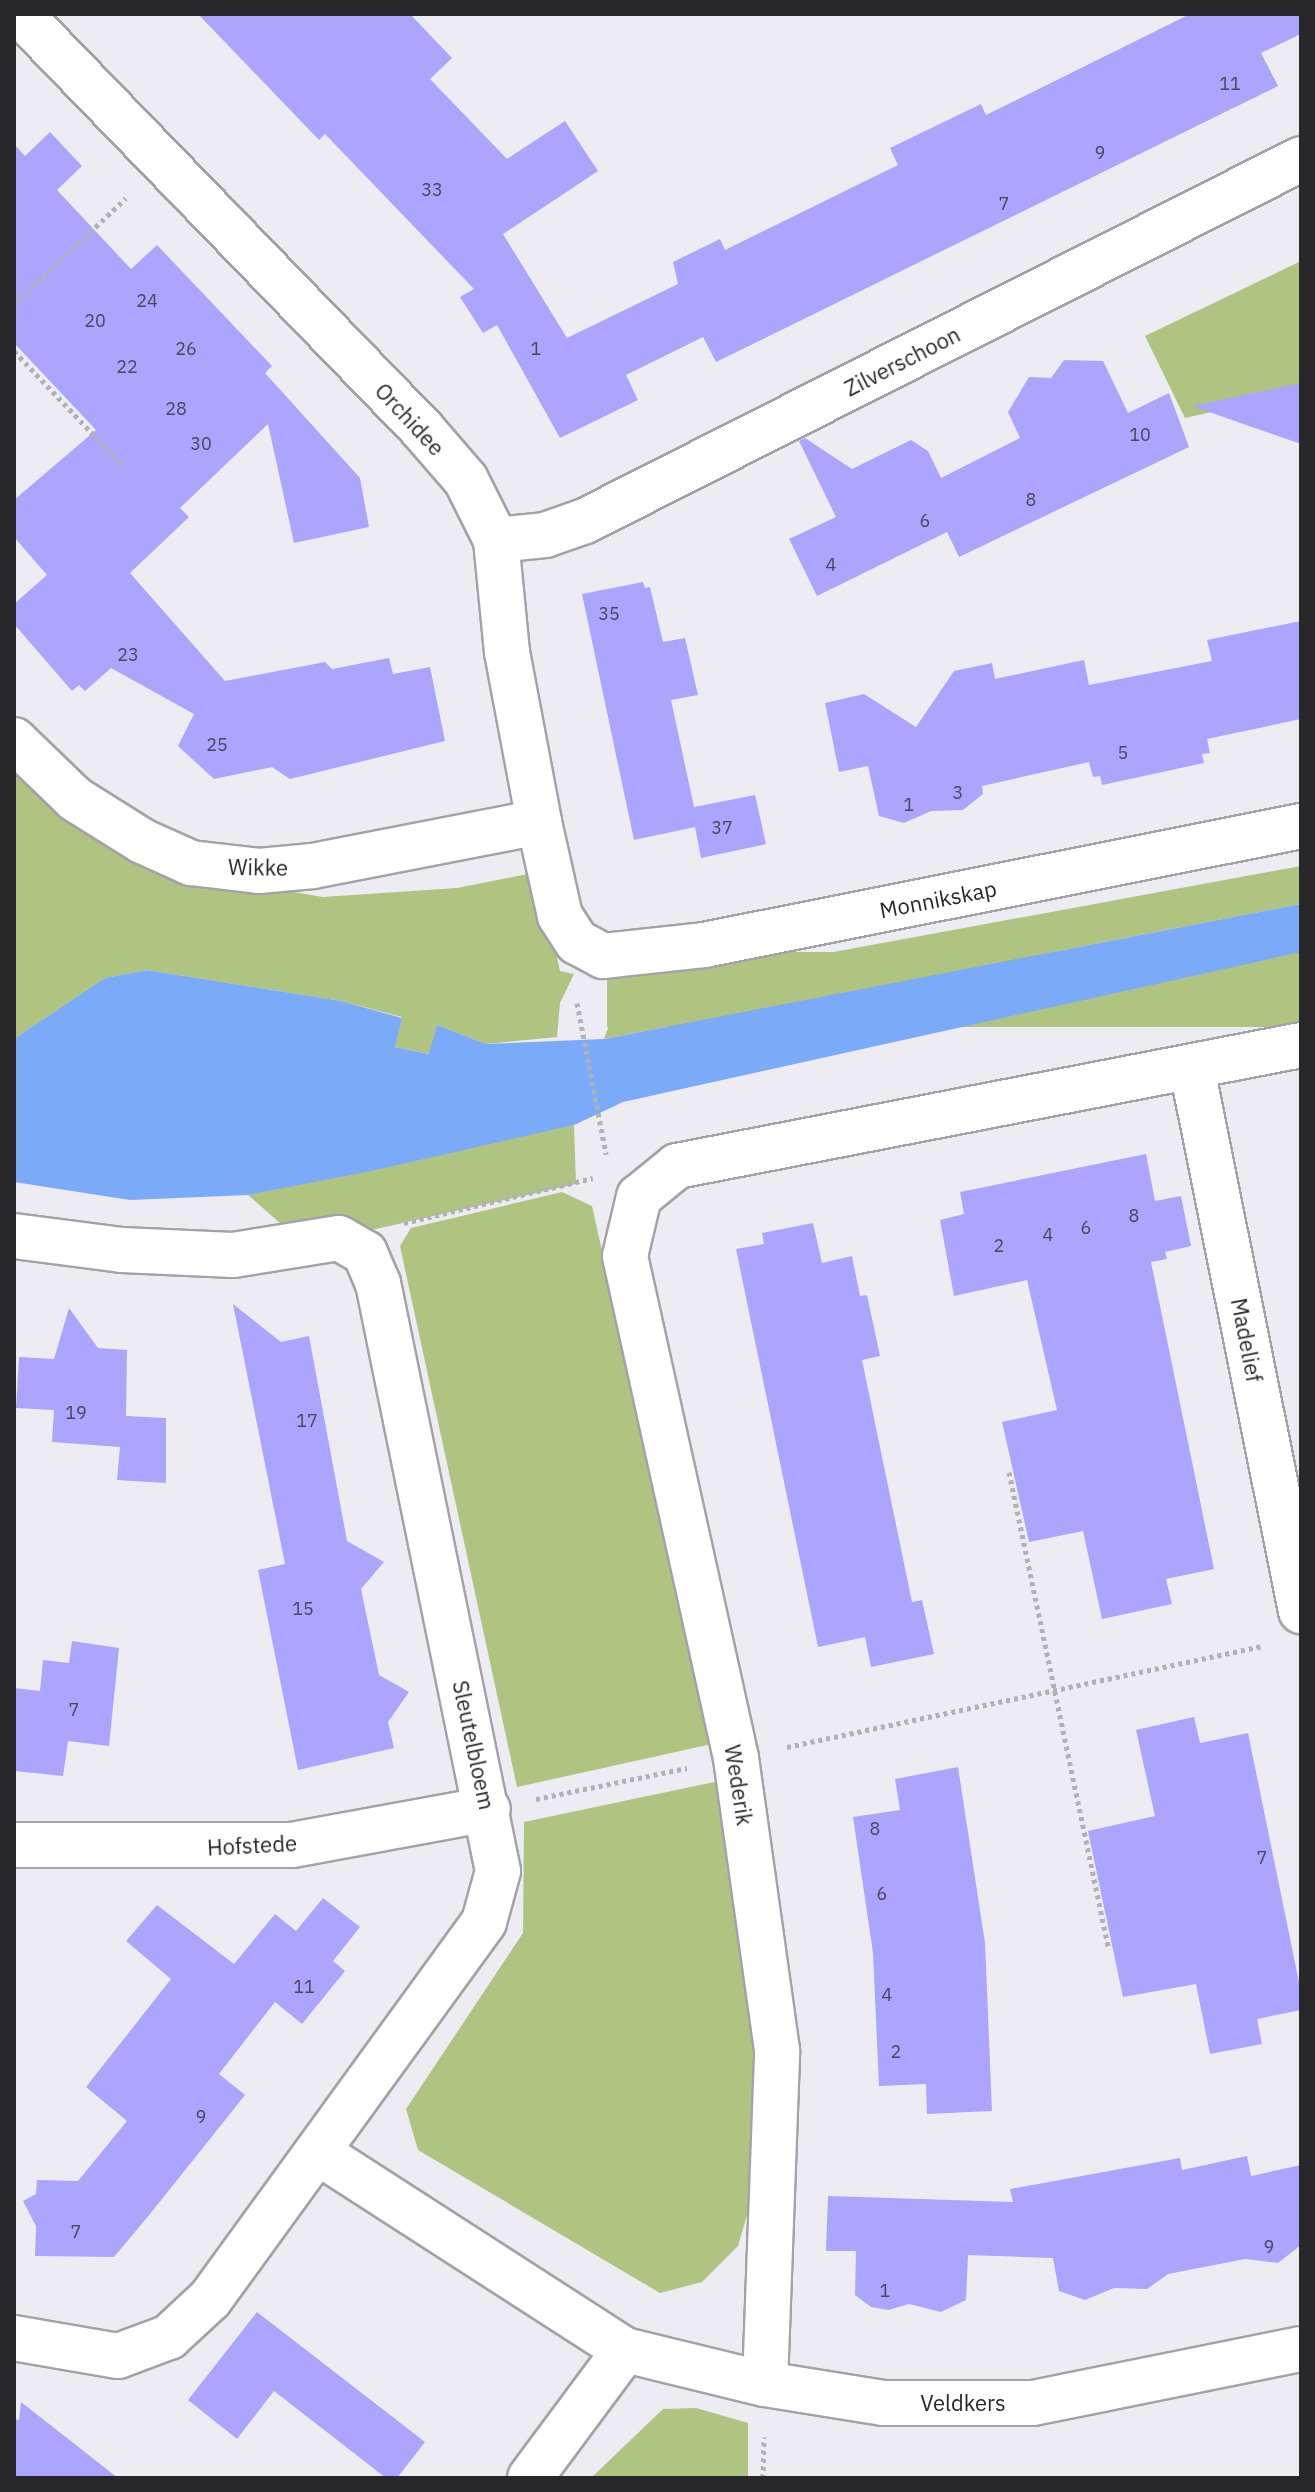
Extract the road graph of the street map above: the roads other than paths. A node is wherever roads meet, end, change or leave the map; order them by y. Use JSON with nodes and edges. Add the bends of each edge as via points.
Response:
{"nodes":[{"id":1,"x":20,"y":14,"type":"edge"},
{"id":2,"x":1301,"y":159,"type":"edge"},
{"id":3,"x":496,"y":540,"type":"junction"},
{"id":4,"x":14,"y":740,"type":"edge"},
{"id":5,"x":539,"y":822,"type":"junction"},
{"id":6,"x":1301,"y":826,"type":"edge"},
{"id":7,"x":577,"y":942,"type":"joint"},
{"id":8,"x":1301,"y":1045,"type":"edge"},
{"id":9,"x":1192,"y":1069,"type":"junction"},
{"id":10,"x":14,"y":1236,"type":"edge"},
{"id":11,"x":1301,"y":1611,"type":"edge"},
{"id":12,"x":488,"y":1809,"type":"junction"},
{"id":13,"x":14,"y":1845,"type":"edge"},
{"id":14,"x":319,"y":2153,"type":"junction"},
{"id":15,"x":14,"y":2338,"type":"edge"},
{"id":16,"x":1301,"y":2349,"type":"edge"},
{"id":17,"x":625,"y":2350,"type":"junction"},
{"id":18,"x":765,"y":2384,"type":"junction"},
{"id":19,"x":530,"y":2478,"type":"edge"}],
"edges":[{"from":1,"to":3,"type":"street","name":"Orchidee","via":[[422,429],[466,480]]},
{"from":2,"to":3,"type":"street","name":"Zilverschoon","via":[[585,521],[545,535]]},
{"from":3,"to":5,"type":"street","name":"Orchidee","via":[[507,652]]},
{"from":4,"to":5,"type":"street","name":"Wikke","via":[[75,799],[142,841],[191,863],[259,871],[313,866]]},
{"from":5,"to":7,"type":"street","name":"Orchidee","via":[[560,916]]},
{"from":6,"to":7,"type":"street","name":"Monnikskap","via":[[704,945],[603,956]]},
{"from":8,"to":9,"type":"street"},
{"from":9,"to":11,"type":"street","name":"Madelief"},
{"from":9,"to":18,"type":"street","name":"Wederik","via":[[677,1166],[624,1186],[625,1256],[736,1758],[777,2050]]},
{"from":10,"to":12,"type":"street","name":"Sleutelbloem","via":[[122,1250],[233,1255],[339,1238],[365,1253],[378,1283]]},
{"from":12,"to":13,"type":"street","name":"Hofstede","via":[[292,1845]]},
{"from":12,"to":14,"type":"street","name":"Sleutelbloem","via":[[498,1871],[484,1922]]},
{"from":14,"to":15,"type":"street","name":"Sleutelbloem","via":[[210,2299],[169,2337],[118,2356]]},
{"from":14,"to":17,"type":"street","name":"Veldkers"},
{"from":16,"to":18,"type":"street","name":"Veldkers","via":[[1033,2403],[883,2403]]},
{"from":17,"to":18,"type":"street","name":"Veldkers"},
{"from":17,"to":19,"type":"street"}]}
